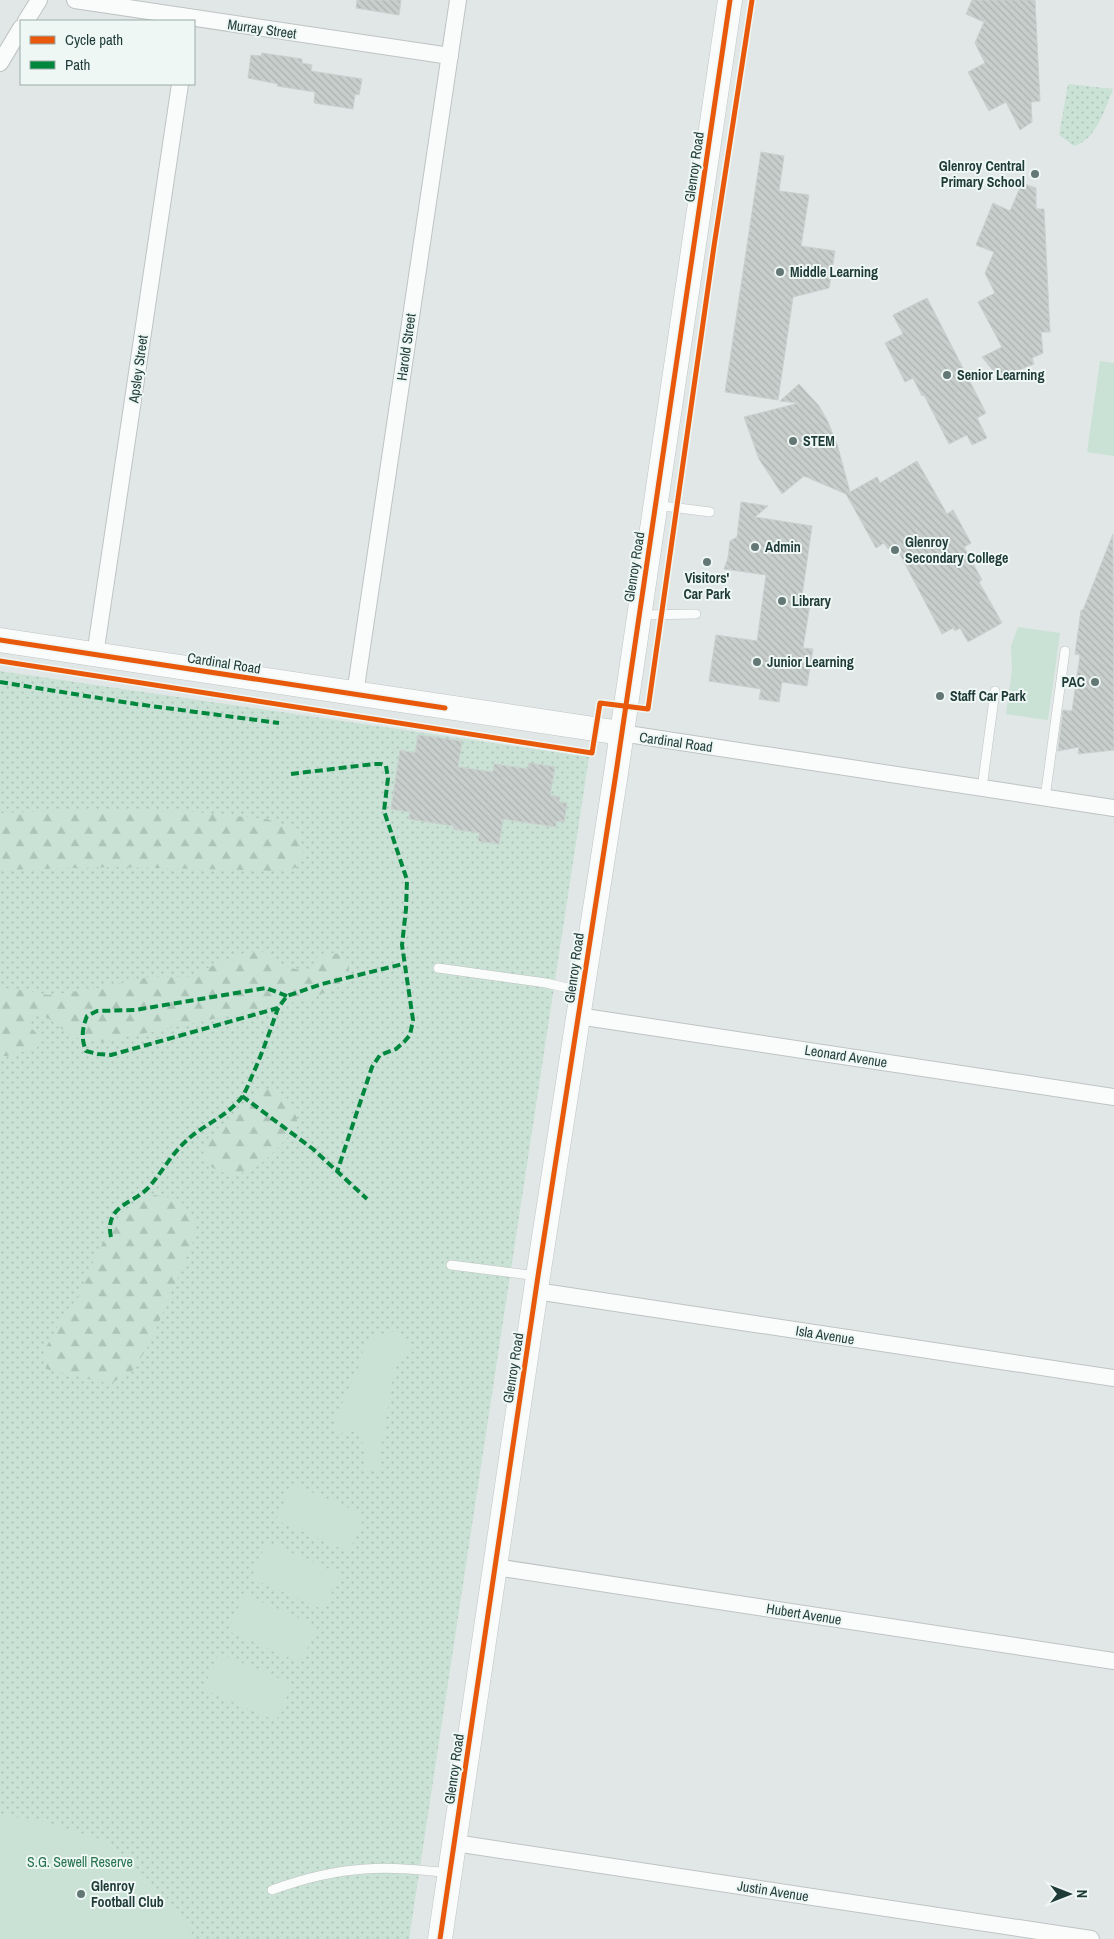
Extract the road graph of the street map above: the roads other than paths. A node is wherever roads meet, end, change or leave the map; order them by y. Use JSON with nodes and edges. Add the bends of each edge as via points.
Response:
{"nodes":[{"id":1,"x":39,"y":0,"type":"edge"},
{"id":2,"x":75,"y":0,"type":"edge"},
{"id":3,"x":458,"y":0,"type":"edge"},
{"id":4,"x":730,"y":0,"type":"edge"},
{"id":5,"x":27,"y":20,"type":"edge"},
{"id":6,"x":190,"y":20,"type":"edge"},
{"id":7,"x":195,"y":21,"type":"edge"},
{"id":8,"x":20,"y":30,"type":"edge"},
{"id":9,"x":450,"y":56,"type":"junction"},
{"id":10,"x":0,"y":63,"type":"edge"},
{"id":11,"x":180,"y":85,"type":"edge"},
{"id":12,"x":655,"y":505,"type":"junction"},
{"id":13,"x":710,"y":512,"type":"dead end"},
{"id":14,"x":696,"y":614,"type":"dead end"},
{"id":15,"x":638,"y":615,"type":"junction"},
{"id":16,"x":0,"y":640,"type":"edge"},
{"id":17,"x":1066,"y":651,"type":"dead end"},
{"id":18,"x":96,"y":655,"type":"junction"},
{"id":19,"x":995,"y":692,"type":"dead end"},
{"id":20,"x":354,"y":694,"type":"junction"},
{"id":21,"x":621,"y":733,"type":"junction"},
{"id":22,"x":982,"y":788,"type":"junction"},
{"id":23,"x":1045,"y":798,"type":"junction"},
{"id":24,"x":1114,"y":808,"type":"edge"},
{"id":25,"x":438,"y":968,"type":"dead end"},
{"id":26,"x":582,"y":991,"type":"junction"},
{"id":27,"x":578,"y":1016,"type":"junction"},
{"id":28,"x":1114,"y":1097,"type":"edge"},
{"id":29,"x":451,"y":1265,"type":"dead end"},
{"id":30,"x":537,"y":1284,"type":"junction"},
{"id":31,"x":1114,"y":1378,"type":"edge"},
{"id":32,"x":495,"y":1568,"type":"junction"},
{"id":33,"x":1114,"y":1661,"type":"edge"},
{"id":34,"x":455,"y":1843,"type":"junction"},
{"id":35,"x":450,"y":1873,"type":"junction"},
{"id":36,"x":272,"y":1890,"type":"dead end"},
{"id":37,"x":440,"y":1939,"type":"edge"},
{"id":38,"x":1091,"y":1939,"type":"edge"}],
"edges":[{"from":1,"to":5,"type":"street"},
{"from":2,"to":6,"type":"street","name":"Murray Street"},
{"from":3,"to":9,"type":"street","name":"Harold Street"},
{"from":4,"to":12,"type":"street","name":"Glenroy Road"},
{"from":7,"to":9,"type":"street","name":"Murray Street"},
{"from":8,"to":10,"type":"street"},
{"from":9,"to":20,"type":"street","name":"Harold Street"},
{"from":11,"to":18,"type":"street","name":"Apsley Street"},
{"from":12,"to":13,"type":"lane"},
{"from":12,"to":15,"type":"street","name":"Glenroy Road"},
{"from":14,"to":15,"type":"lane"},
{"from":15,"to":21,"type":"street","name":"Glenroy Road"},
{"from":16,"to":18,"type":"street","name":"Cardinal Road"},
{"from":17,"to":23,"type":"lane"},
{"from":18,"to":20,"type":"street","name":"Cardinal Road"},
{"from":19,"to":22,"type":"lane"},
{"from":20,"to":21,"type":"street","name":"Cardinal Road"},
{"from":21,"to":22,"type":"street","name":"Cardinal Road"},
{"from":21,"to":26,"type":"street","name":"Glenroy Road"},
{"from":22,"to":23,"type":"street","name":"Cardinal Road"},
{"from":23,"to":24,"type":"street","name":"Cardinal Road"},
{"from":25,"to":26,"type":"lane"},
{"from":26,"to":27,"type":"street","name":"Glenroy Road"},
{"from":27,"to":28,"type":"street","name":"Leonard Avenue"},
{"from":27,"to":30,"type":"street","name":"Glenroy Road"},
{"from":29,"to":30,"type":"lane"},
{"from":30,"to":31,"type":"street","name":"Isla Avenue"},
{"from":30,"to":32,"type":"street","name":"Glenroy Road"},
{"from":32,"to":33,"type":"street","name":"Hubert Avenue"},
{"from":32,"to":34,"type":"street","name":"Glenroy Road"},
{"from":34,"to":35,"type":"street","name":"Glenroy Road"},
{"from":34,"to":38,"type":"street","name":"Justin Avenue"},
{"from":35,"to":36,"type":"lane","via":[[366,1869],[313,1877]]},
{"from":35,"to":37,"type":"street","name":"Glenroy Road"}]}
